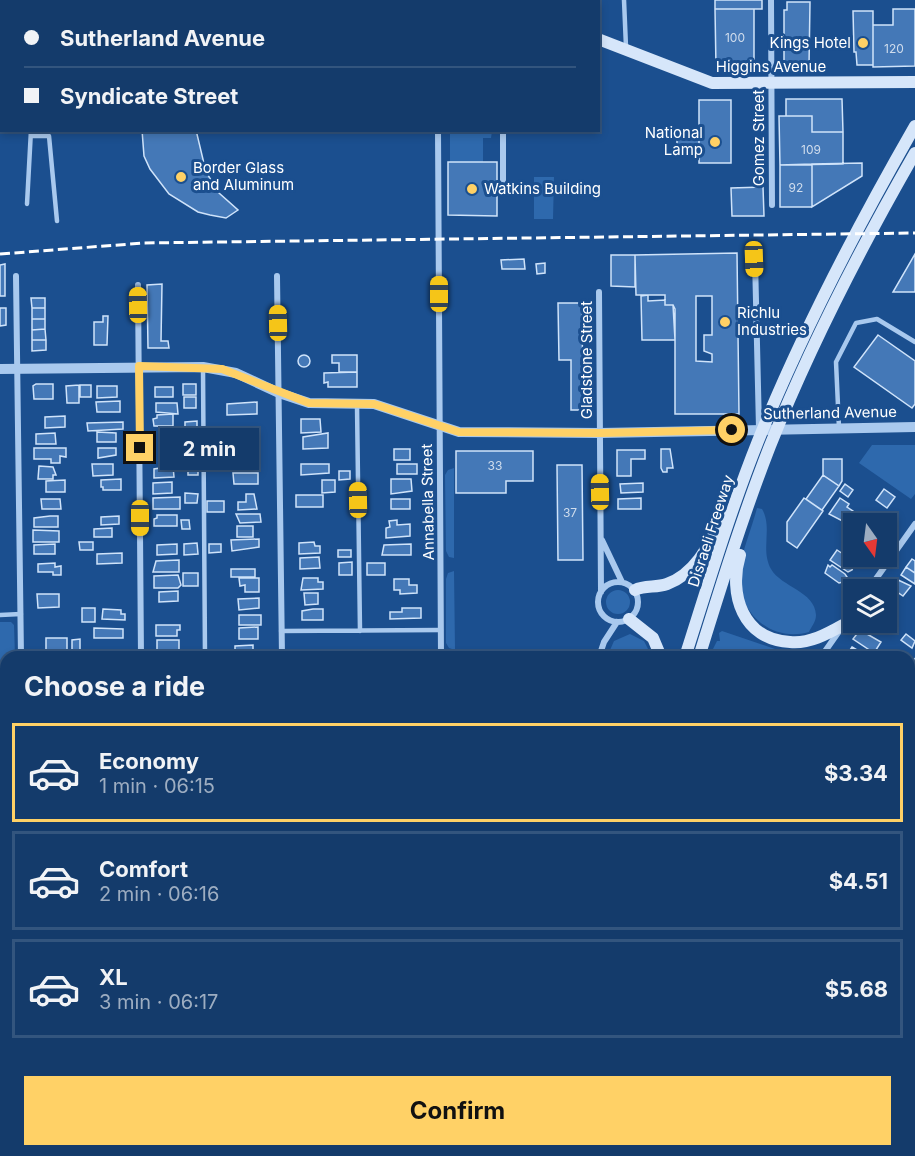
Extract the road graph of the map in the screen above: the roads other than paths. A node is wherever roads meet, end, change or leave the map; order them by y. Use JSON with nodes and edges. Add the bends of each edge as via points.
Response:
{"nodes":[{"id":1,"x":624,"y":0,"type":"edge"},
{"id":2,"x":771,"y":0,"type":"edge"},
{"id":3,"x":600,"y":40,"type":"edge"},
{"id":4,"x":626,"y":50,"type":"junction"},
{"id":5,"x":915,"y":82,"type":"edge"},
{"id":6,"x":771,"y":83,"type":"junction"},
{"id":7,"x":915,"y":126,"type":"edge"},
{"id":8,"x":438,"y":132,"type":"edge"},
{"id":9,"x":502,"y":132,"type":"edge"},
{"id":10,"x":49,"y":133,"type":"edge"},
{"id":11,"x":31,"y":134,"type":"edge"},
{"id":12,"x":915,"y":153,"type":"edge"},
{"id":13,"x":503,"y":191,"type":"dead end"},
{"id":14,"x":27,"y":204,"type":"dead end"},
{"id":15,"x":772,"y":205,"type":"dead end"},
{"id":16,"x":57,"y":221,"type":"dead end"},
{"id":17,"x":754,"y":259,"type":"dead end"},
{"id":18,"x":16,"y":276,"type":"dead end"},
{"id":19,"x":277,"y":276,"type":"dead end"},
{"id":20,"x":138,"y":285,"type":"dead end"},
{"id":21,"x":599,"y":292,"type":"dead end"},
{"id":22,"x":915,"y":342,"type":"edge"},
{"id":23,"x":139,"y":366,"type":"junction"},
{"id":24,"x":203,"y":367,"type":"junction"},
{"id":25,"x":0,"y":369,"type":"edge"},
{"id":26,"x":19,"y":369,"type":"junction"},
{"id":27,"x":279,"y":393,"type":"junction"},
{"id":28,"x":357,"y":402,"type":"junction"},
{"id":29,"x":439,"y":426,"type":"junction"},
{"id":30,"x":915,"y":427,"type":"edge"},
{"id":31,"x":839,"y":428,"type":"junction"},
{"id":32,"x":759,"y":429,"type":"junction"},
{"id":33,"x":600,"y":433,"type":"junction"},
{"id":34,"x":724,"y":522,"type":"junction"},
{"id":35,"x":915,"y":524,"type":"edge"},
{"id":36,"x":742,"y":534,"type":"junction"},
{"id":37,"x":601,"y":536,"type":"junction"},
{"id":38,"x":876,"y":579,"type":"edge"},
{"id":39,"x":622,"y":582,"type":"junction"},
{"id":40,"x":635,"y":590,"type":"junction"},
{"id":41,"x":601,"y":592,"type":"junction"},
{"id":42,"x":21,"y":614,"type":"junction"},
{"id":43,"x":0,"y":615,"type":"edge"},
{"id":44,"x":623,"y":621,"type":"junction"},
{"id":45,"x":843,"y":626,"type":"joint"},
{"id":46,"x":441,"y":630,"type":"junction"},
{"id":47,"x":281,"y":631,"type":"junction"},
{"id":48,"x":360,"y":631,"type":"junction"},
{"id":49,"x":21,"y":651,"type":"edge"},
{"id":50,"x":141,"y":651,"type":"edge"},
{"id":51,"x":205,"y":651,"type":"edge"},
{"id":52,"x":282,"y":651,"type":"edge"},
{"id":53,"x":441,"y":651,"type":"edge"},
{"id":54,"x":601,"y":651,"type":"edge"},
{"id":55,"x":658,"y":651,"type":"edge"},
{"id":56,"x":687,"y":651,"type":"edge"},
{"id":57,"x":701,"y":651,"type":"edge"},
{"id":58,"x":825,"y":651,"type":"edge"}],
"edges":[{"from":1,"to":4,"type":"lane"},
{"from":2,"to":6,"type":"street","name":"Gomez Street"},
{"from":3,"to":4,"type":"main road","name":"Higgins Avenue"},
{"from":4,"to":6,"type":"main road","name":"Higgins Avenue","via":[[705,81]]},
{"from":5,"to":6,"type":"main road","name":"Higgins Avenue"},
{"from":6,"to":15,"type":"street","name":"Gomez Street"},
{"from":7,"to":34,"type":"main road","name":"Disraeli Freeway","via":[[827,291],[776,398]]},
{"from":8,"to":29,"type":"street","name":"Annabella Street"},
{"from":9,"to":13,"type":"street"},
{"from":10,"to":11,"type":"lane"},
{"from":10,"to":16,"type":"lane"},
{"from":11,"to":14,"type":"lane"},
{"from":12,"to":36,"type":"main road","name":"Disraeli Freeway","via":[[788,403],[755,487]]},
{"from":17,"to":32,"type":"street"},
{"from":18,"to":26,"type":"street"},
{"from":19,"to":27,"type":"street"},
{"from":20,"to":23,"type":"street"},
{"from":21,"to":33,"type":"street","name":"Gladstone Street"},
{"from":22,"to":31,"type":"lane","via":[[877,319],[856,323],[836,362]]},
{"from":23,"to":24,"type":"street","name":"Sutherland Avenue"},
{"from":23,"to":26,"type":"street","name":"Sutherland Avenue"},
{"from":23,"to":50,"type":"street"},
{"from":24,"to":27,"type":"street","name":"Sutherland Avenue","via":[[236,373]]},
{"from":24,"to":51,"type":"lane"},
{"from":25,"to":26,"type":"street","name":"Sutherland Avenue"},
{"from":26,"to":42,"type":"street"},
{"from":27,"to":28,"type":"street","name":"Sutherland Avenue","via":[[309,403]]},
{"from":27,"to":47,"type":"street"},
{"from":28,"to":29,"type":"street","name":"Sutherland Avenue","via":[[391,408]]},
{"from":28,"to":48,"type":"lane"},
{"from":29,"to":33,"type":"street","name":"Sutherland Avenue","via":[[459,432]]},
{"from":29,"to":46,"type":"street","name":"Annabella Street"},
{"from":30,"to":31,"type":"street","name":"Sutherland Avenue"},
{"from":31,"to":32,"type":"street","name":"Sutherland Avenue"},
{"from":32,"to":33,"type":"street","name":"Sutherland Avenue"},
{"from":33,"to":37,"type":"street","name":"Gladstone Street"},
{"from":34,"to":40,"type":"main road","via":[[682,576],[665,585]]},
{"from":34,"to":56,"type":"main road","name":"Disraeli Freeway"},
{"from":35,"to":38,"type":"street"},
{"from":36,"to":45,"type":"main road","via":[[734,583],[741,610],[754,627],[772,638],[789,642],[819,638]]},
{"from":36,"to":57,"type":"main road","name":"Disraeli Freeway"},
{"from":37,"to":39,"type":"street","name":"Gladstone Street"},
{"from":37,"to":41,"type":"street","name":"Gladstone Street"},
{"from":39,"to":40,"type":"street"},
{"from":39,"to":41,"type":"street"},
{"from":40,"to":44,"type":"street","via":[[639,604],[636,612]]},
{"from":41,"to":44,"type":"street","name":"Gladstone Street","via":[[600,610],[609,620]]},
{"from":42,"to":43,"type":"lane"},
{"from":42,"to":49,"type":"street"},
{"from":44,"to":54,"type":"street"},
{"from":44,"to":55,"type":"main road","via":[[653,638]]},
{"from":45,"to":58,"type":"street"},
{"from":46,"to":48,"type":"lane"},
{"from":46,"to":53,"type":"street","name":"Annabella Street"},
{"from":47,"to":48,"type":"lane"},
{"from":47,"to":52,"type":"street"}]}
